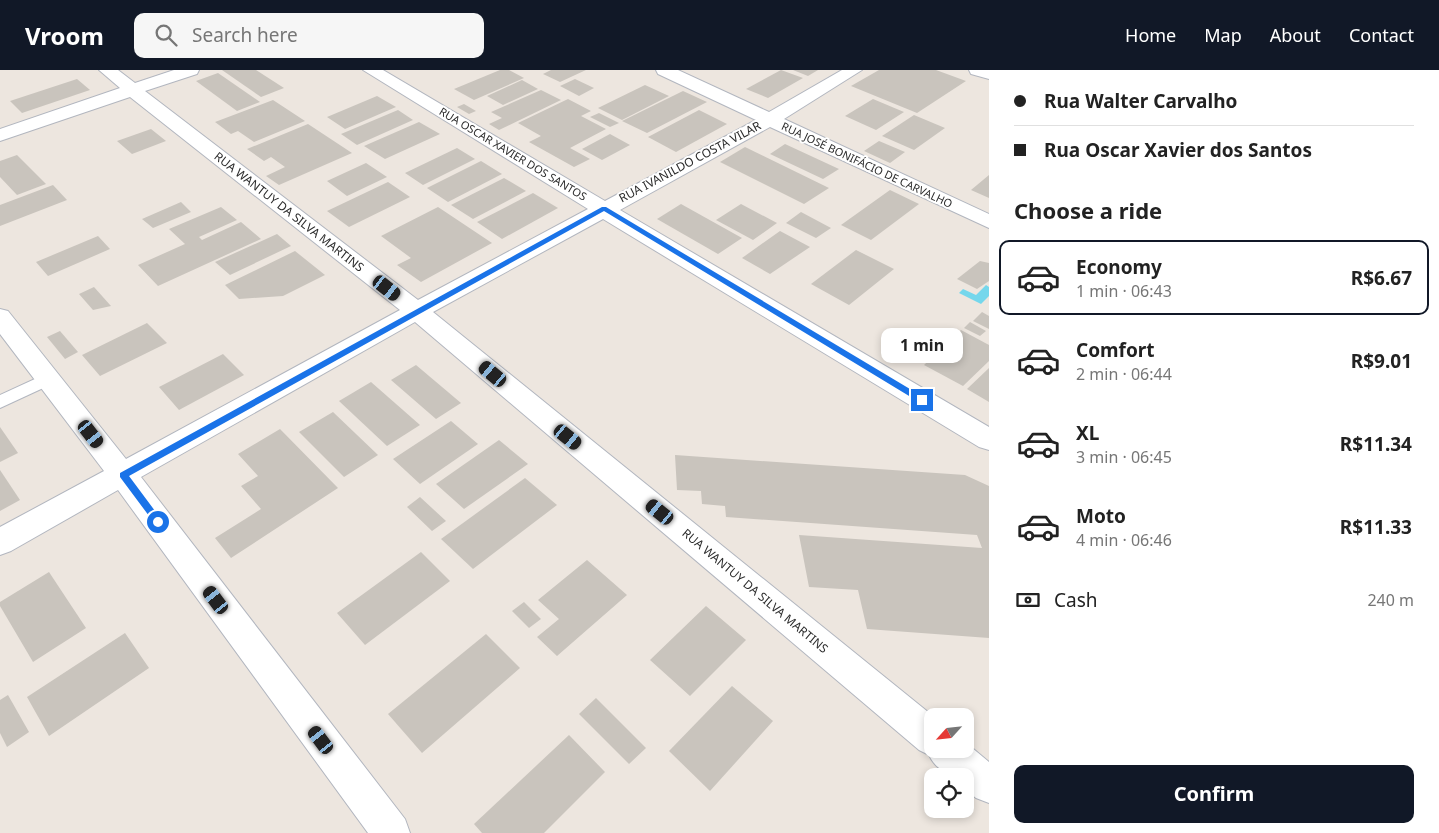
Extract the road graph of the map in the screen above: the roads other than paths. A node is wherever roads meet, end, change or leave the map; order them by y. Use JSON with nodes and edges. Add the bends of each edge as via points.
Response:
{"nodes":[{"id":1,"x":107,"y":70,"type":"edge"},
{"id":2,"x":191,"y":70,"type":"edge"},
{"id":3,"x":370,"y":70,"type":"edge"},
{"id":4,"x":664,"y":70,"type":"edge"},
{"id":5,"x":854,"y":70,"type":"edge"},
{"id":6,"x":977,"y":70,"type":"edge"},
{"id":7,"x":989,"y":74,"type":"edge"},
{"id":8,"x":132,"y":90,"type":"junction"},
{"id":9,"x":770,"y":119,"type":"junction"},
{"id":10,"x":0,"y":135,"type":"edge"},
{"id":11,"x":604,"y":208,"type":"junction"},
{"id":12,"x":989,"y":222,"type":"edge"},
{"id":13,"x":417,"y":311,"type":"junction"},
{"id":14,"x":0,"y":317,"type":"edge"},
{"id":15,"x":48,"y":379,"type":"junction"},
{"id":16,"x":0,"y":402,"type":"edge"},
{"id":17,"x":989,"y":440,"type":"edge"},
{"id":18,"x":123,"y":475,"type":"junction"},
{"id":19,"x":0,"y":542,"type":"edge"},
{"id":20,"x":924,"y":731,"type":"edge"},
{"id":21,"x":956,"y":758,"type":"edge"},
{"id":22,"x":989,"y":785,"type":"edge"},
{"id":23,"x":391,"y":833,"type":"edge"}],
"edges":[{"from":1,"to":8,"type":"street","name":"RUA WANTUY DA SILVA MARTINS"},
{"from":2,"to":8,"type":"street"},
{"from":3,"to":11,"type":"street","name":"RUA OSCAR XAVIER DOS SANTOS"},
{"from":4,"to":9,"type":"street","name":"RUA JOSÉ BONIFÁCIO DE CARVALHO"},
{"from":5,"to":9,"type":"street","name":"RUA IVANILDO COSTA VILAR"},
{"from":6,"to":7,"type":"street"},
{"from":8,"to":10,"type":"street"},
{"from":8,"to":13,"type":"street","name":"RUA WANTUY DA SILVA MARTINS"},
{"from":9,"to":11,"type":"street","name":"RUA IVANILDO COSTA VILAR"},
{"from":9,"to":12,"type":"street","name":"RUA JOSÉ BONIFÁCIO DE CARVALHO"},
{"from":11,"to":13,"type":"street","name":"RUA IVANILDO COSTA VILAR"},
{"from":11,"to":17,"type":"street","name":"RUA OSCAR XAVIER DOS SANTOS"},
{"from":13,"to":18,"type":"street","name":"RUA IVANILDO COSTA VILAR"},
{"from":13,"to":20,"type":"street","name":"RUA WANTUY DA SILVA MARTINS"},
{"from":14,"to":15,"type":"street"},
{"from":15,"to":16,"type":"lane"},
{"from":15,"to":18,"type":"street"},
{"from":18,"to":19,"type":"street","name":"RUA IVANILDO COSTA VILAR"},
{"from":18,"to":23,"type":"street"},
{"from":21,"to":22,"type":"street"}]}
